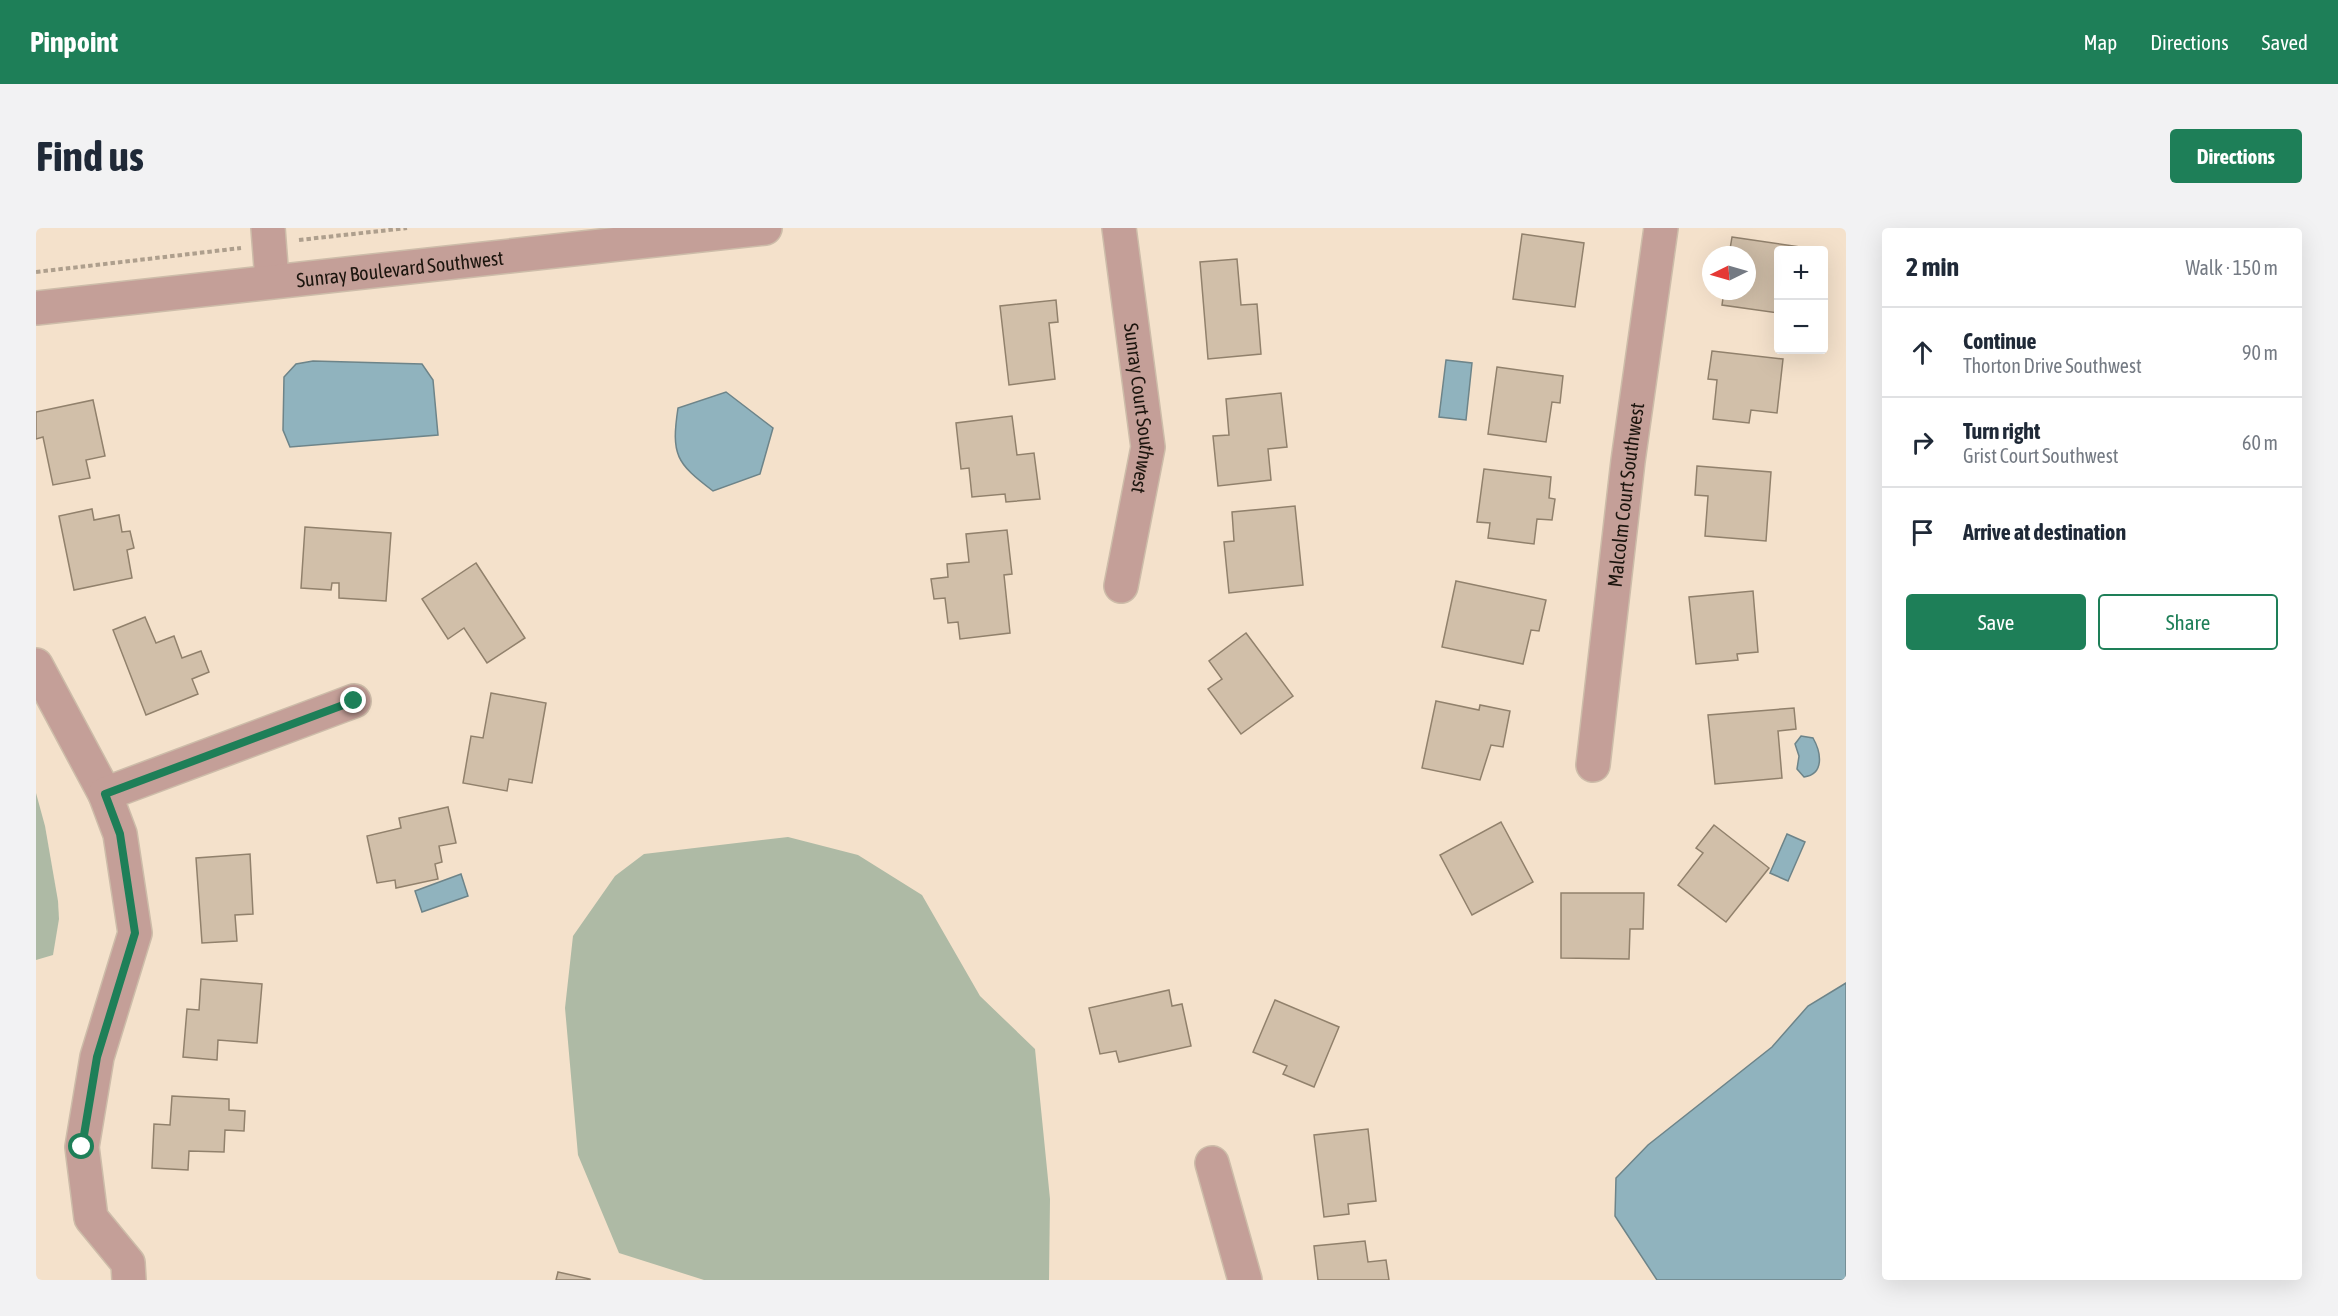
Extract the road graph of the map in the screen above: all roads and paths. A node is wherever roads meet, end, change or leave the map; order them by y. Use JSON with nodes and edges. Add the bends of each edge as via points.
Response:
{"nodes":[{"id":1,"x":407,"y":228,"type":"edge"},
{"id":2,"x":765,"y":228,"type":"edge"},
{"id":3,"x":1119,"y":228,"type":"edge"},
{"id":4,"x":1661,"y":228,"type":"edge"},
{"id":5,"x":268,"y":236,"type":"edge"},
{"id":6,"x":36,"y":272,"type":"edge"},
{"id":7,"x":272,"y":280,"type":"junction"},
{"id":8,"x":36,"y":308,"type":"edge"},
{"id":9,"x":1121,"y":585,"type":"dead end"},
{"id":10,"x":36,"y":665,"type":"edge"},
{"id":11,"x":354,"y":701,"type":"dead end"},
{"id":12,"x":1593,"y":765,"type":"dead end"},
{"id":13,"x":105,"y":794,"type":"junction"},
{"id":14,"x":1212,"y":1163,"type":"dead end"},
{"id":15,"x":129,"y":1271,"type":"edge"},
{"id":16,"x":1245,"y":1280,"type":"edge"}],
"edges":[{"from":1,"to":5,"type":"path"},
{"from":2,"to":7,"type":"street","name":"Sunray Boulevard Southwest"},
{"from":3,"to":9,"type":"street","name":"Sunray Court Southwest","via":[[1149,447]]},
{"from":4,"to":12,"type":"street","name":"Malcolm Court Southwest","via":[[1628,461]]},
{"from":5,"to":6,"type":"path"},
{"from":5,"to":7,"type":"street"},
{"from":7,"to":8,"type":"street","name":"Sunray Boulevard Southwest"},
{"from":10,"to":13,"type":"street"},
{"from":11,"to":13,"type":"street"},
{"from":13,"to":15,"type":"street","via":[[120,834],[135,933],[97,1057],[82,1147],[91,1218]]},
{"from":14,"to":16,"type":"street"}]}
